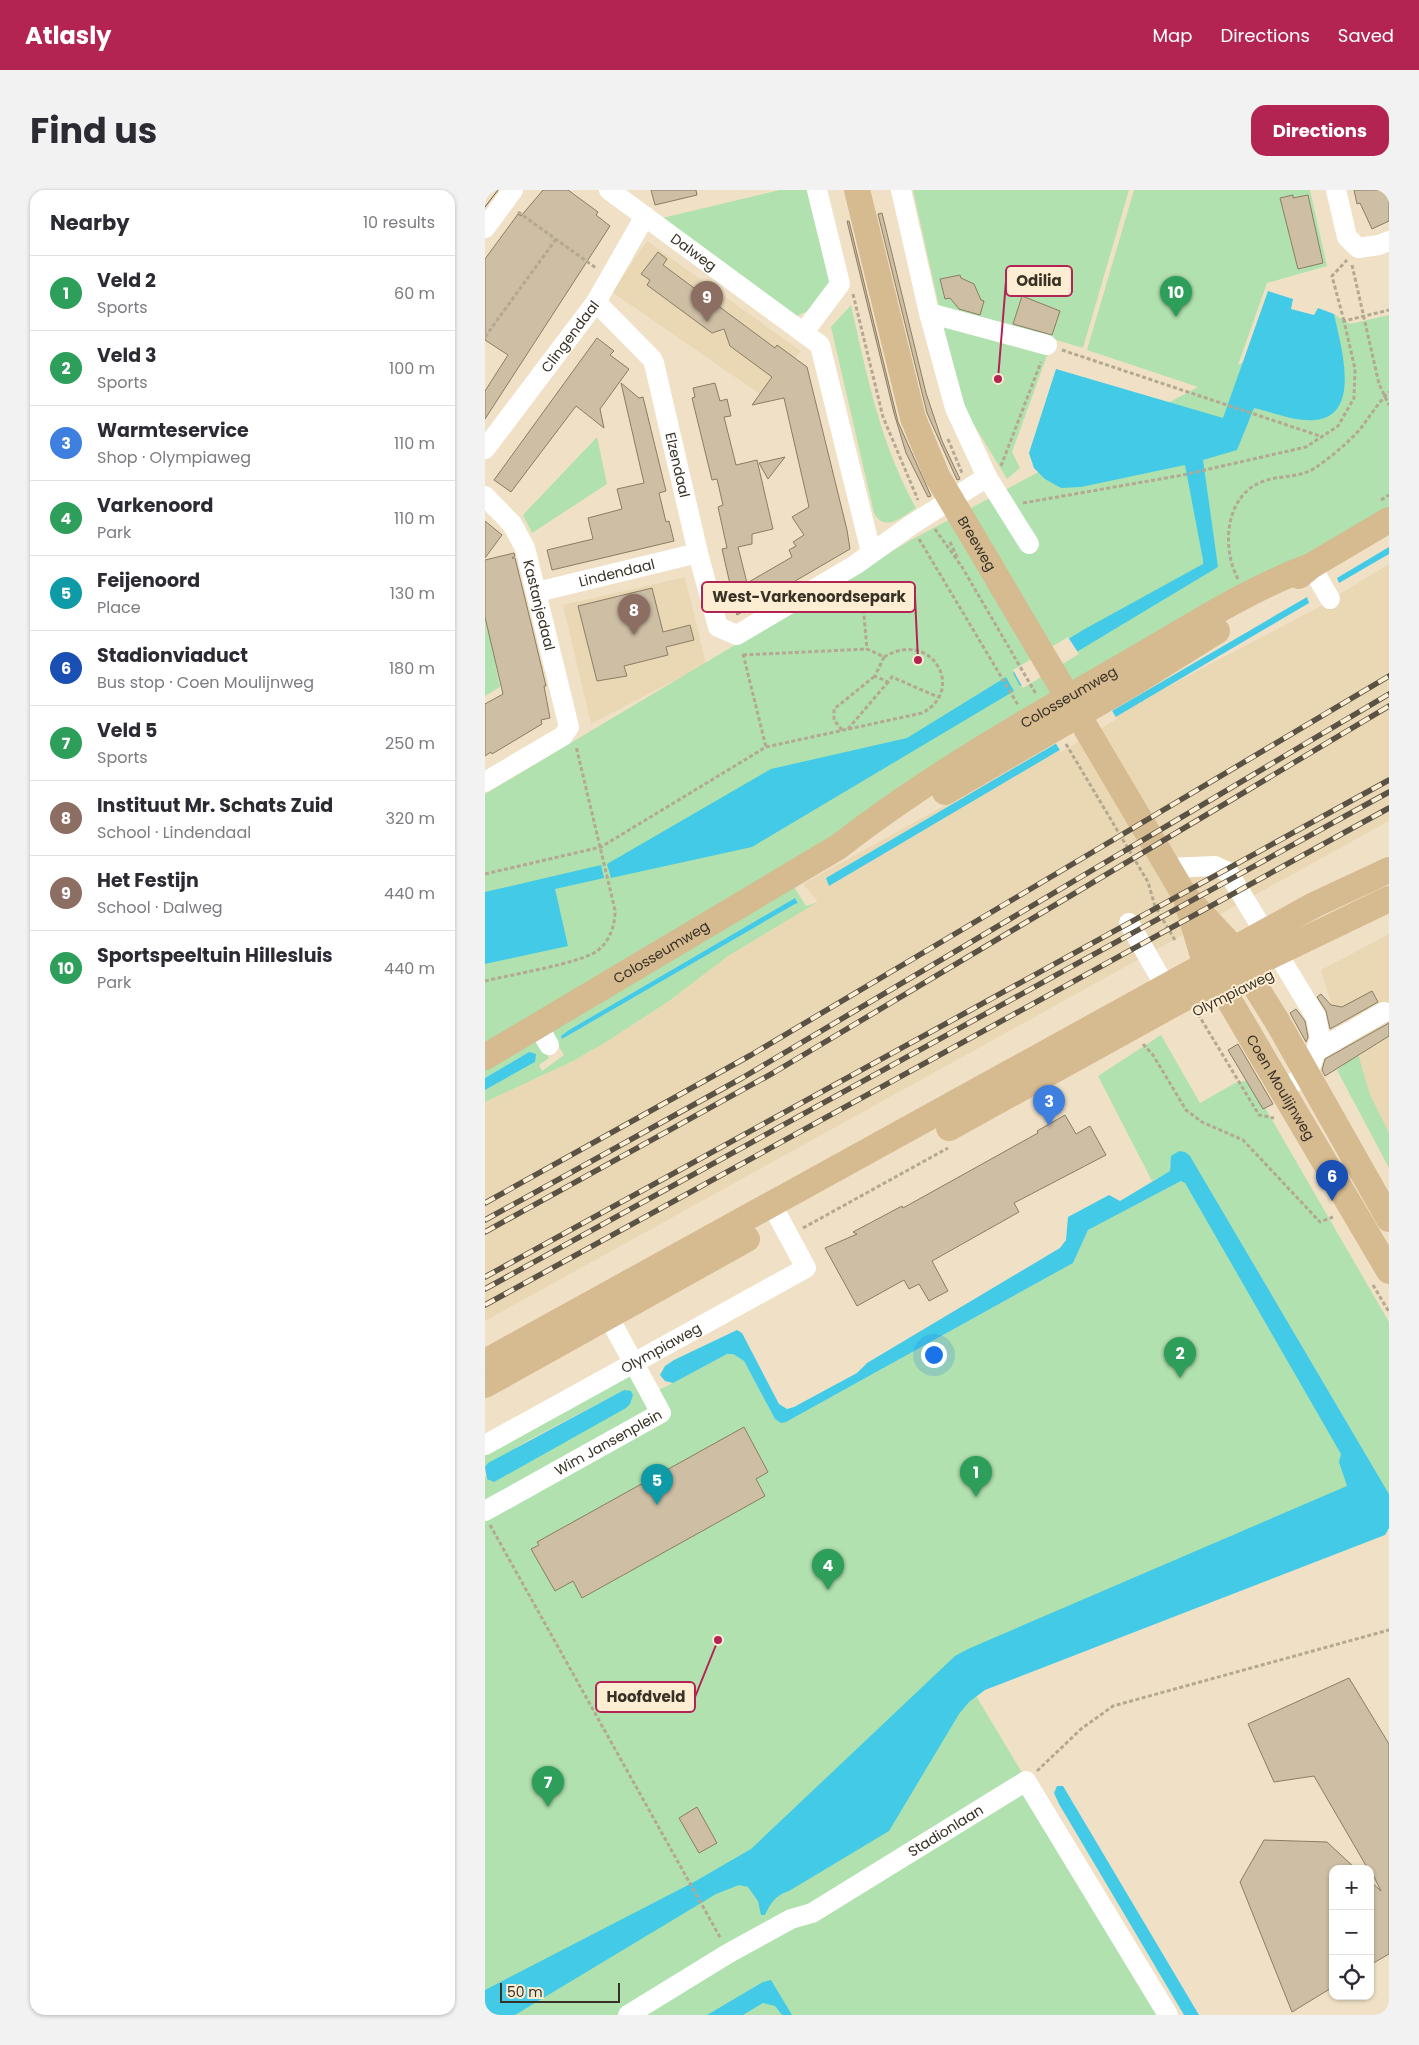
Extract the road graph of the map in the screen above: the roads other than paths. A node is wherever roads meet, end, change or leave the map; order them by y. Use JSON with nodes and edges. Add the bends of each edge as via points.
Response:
{"nodes":[{"id":1,"x":609,"y":190,"type":"edge"},
{"id":2,"x":817,"y":190,"type":"edge"},
{"id":3,"x":857,"y":190,"type":"edge"},
{"id":4,"x":901,"y":190,"type":"edge"},
{"id":5,"x":1336,"y":190,"type":"edge"},
{"id":6,"x":509,"y":196,"type":"edge"},
{"id":7,"x":645,"y":216,"type":"junction"},
{"id":8,"x":485,"y":228,"type":"edge"},
{"id":9,"x":1389,"y":241,"type":"edge"},
{"id":10,"x":596,"y":302,"type":"junction"},
{"id":11,"x":929,"y":313,"type":"junction"},
{"id":12,"x":804,"y":332,"type":"junction"},
{"id":13,"x":1047,"y":345,"type":"road end"},
{"id":14,"x":485,"y":450,"type":"edge"},
{"id":15,"x":990,"y":482,"type":"junction"},
{"id":16,"x":485,"y":496,"type":"edge"},
{"id":17,"x":1389,"y":520,"type":"edge"},
{"id":18,"x":1029,"y":544,"type":"dead end"},
{"id":19,"x":871,"y":552,"type":"junction"},
{"id":20,"x":697,"y":553,"type":"junction"},
{"id":21,"x":1311,"y":566,"type":"junction"},
{"id":22,"x":537,"y":592,"type":"junction"},
{"id":23,"x":1330,"y":599,"type":"dead end"},
{"id":24,"x":485,"y":782,"type":"edge"},
{"id":25,"x":1168,"y":868,"type":"junction"},
{"id":26,"x":1389,"y":870,"type":"edge"},
{"id":27,"x":1185,"y":896,"type":"junction"},
{"id":28,"x":1389,"y":899,"type":"edge"},
{"id":29,"x":1314,"y":905,"type":"junction"},
{"id":30,"x":1129,"y":923,"type":"dead end"},
{"id":31,"x":1326,"y":929,"type":"junction"},
{"id":32,"x":1165,"y":986,"type":"junction"},
{"id":33,"x":1384,"y":1012,"type":"dead end"},
{"id":34,"x":485,"y":1057,"type":"edge"},
{"id":35,"x":1072,"y":1060,"type":"junction"},
{"id":36,"x":1312,"y":1063,"type":"junction"},
{"id":37,"x":1281,"y":1090,"type":"junction"},
{"id":38,"x":1389,"y":1219,"type":"edge"},
{"id":39,"x":780,"y":1221,"type":"junction"},
{"id":40,"x":1389,"y":1271,"type":"edge"},
{"id":41,"x":607,"y":1316,"type":"junction"},
{"id":42,"x":485,"y":1362,"type":"edge"},
{"id":43,"x":634,"y":1363,"type":"junction"},
{"id":44,"x":485,"y":1385,"type":"edge"},
{"id":45,"x":485,"y":1445,"type":"edge"},
{"id":46,"x":485,"y":1510,"type":"edge"},
{"id":47,"x":628,"y":2015,"type":"edge"},
{"id":48,"x":1168,"y":2015,"type":"edge"}],
"edges":[{"from":1,"to":7,"type":"street","name":"Dalweg"},
{"from":2,"to":12,"type":"street","via":[[840,284]]},
{"from":3,"to":25,"type":"main road","name":"Breeweg","via":[[913,418],[927,455]]},
{"from":4,"to":11,"type":"street"},
{"from":5,"to":9,"type":"street","via":[[1347,237],[1358,248]]},
{"from":6,"to":8,"type":"street"},
{"from":7,"to":10,"type":"street","name":"Clingendaal"},
{"from":7,"to":12,"type":"street","name":"Dalweg"},
{"from":10,"to":14,"type":"street","name":"Clingendaal"},
{"from":10,"to":20,"type":"street","name":"Elzendaal","via":[[652,358]]},
{"from":11,"to":13,"type":"street"},
{"from":11,"to":15,"type":"street","via":[[955,408]]},
{"from":12,"to":19,"type":"street","via":[[820,346]]},
{"from":15,"to":18,"type":"street"},
{"from":15,"to":19,"type":"street","via":[[911,525]]},
{"from":16,"to":22,"type":"street","name":"Kastanjedaal","via":[[517,531]]},
{"from":17,"to":21,"type":"main road","name":"Colosseumweg"},
{"from":19,"to":20,"type":"street","name":"Elzendaal","via":[[855,565],[737,635],[718,627]]},
{"from":20,"to":22,"type":"street","name":"Lindendaal"},
{"from":21,"to":23,"type":"street"},
{"from":21,"to":34,"type":"main road","name":"Colosseumweg","via":[[1265,601],[1129,686],[985,770],[838,847],[544,1036]]},
{"from":22,"to":24,"type":"street","name":"Kastanjedaal","via":[[569,727],[563,736]]},
{"from":25,"to":27,"type":"main road","name":"Coen Moulijnweg"},
{"from":25,"to":36,"type":"street","via":[[1207,866],[1228,872],[1308,1002],[1320,1030]]},
{"from":26,"to":29,"type":"main road","name":"Olympiaweg"},
{"from":27,"to":36,"type":"main road","name":"Coen Moulijnweg","via":[[1227,941],[1277,1021]]},
{"from":27,"to":37,"type":"main road","name":"Coen Moulijnweg","via":[[1203,956]]},
{"from":28,"to":31,"type":"main road","name":"Olympiaweg"},
{"from":29,"to":31,"type":"main road"},
{"from":29,"to":32,"type":"main road","name":"Olympiaweg"},
{"from":30,"to":32,"type":"street"},
{"from":31,"to":35,"type":"main road","name":"Olympiaweg","via":[[1192,994]]},
{"from":32,"to":35,"type":"main road","name":"Olympiaweg"},
{"from":33,"to":36,"type":"street"},
{"from":35,"to":39,"type":"main road","name":"Olympiaweg"},
{"from":36,"to":37,"type":"street"},
{"from":36,"to":38,"type":"main road","name":"Coen Moulijnweg"},
{"from":37,"to":40,"type":"main road","name":"Coen Moulijnweg"},
{"from":39,"to":41,"type":"main road","name":"Olympiaweg"},
{"from":39,"to":43,"type":"street","name":"Olympiaweg","via":[[806,1268]]},
{"from":41,"to":42,"type":"main road","name":"Olympiaweg"},
{"from":41,"to":43,"type":"street","name":"Wim Jansenplein"},
{"from":41,"to":44,"type":"main road","name":"Olympiaweg"},
{"from":43,"to":45,"type":"street","name":"Olympiaweg"},
{"from":43,"to":46,"type":"street","name":"Wim Jansenplein","via":[[661,1413]]},
{"from":47,"to":48,"type":"street","name":"Stadionlaan","via":[[729,1953],[791,1919],[812,1913],[1026,1782]]}]}
